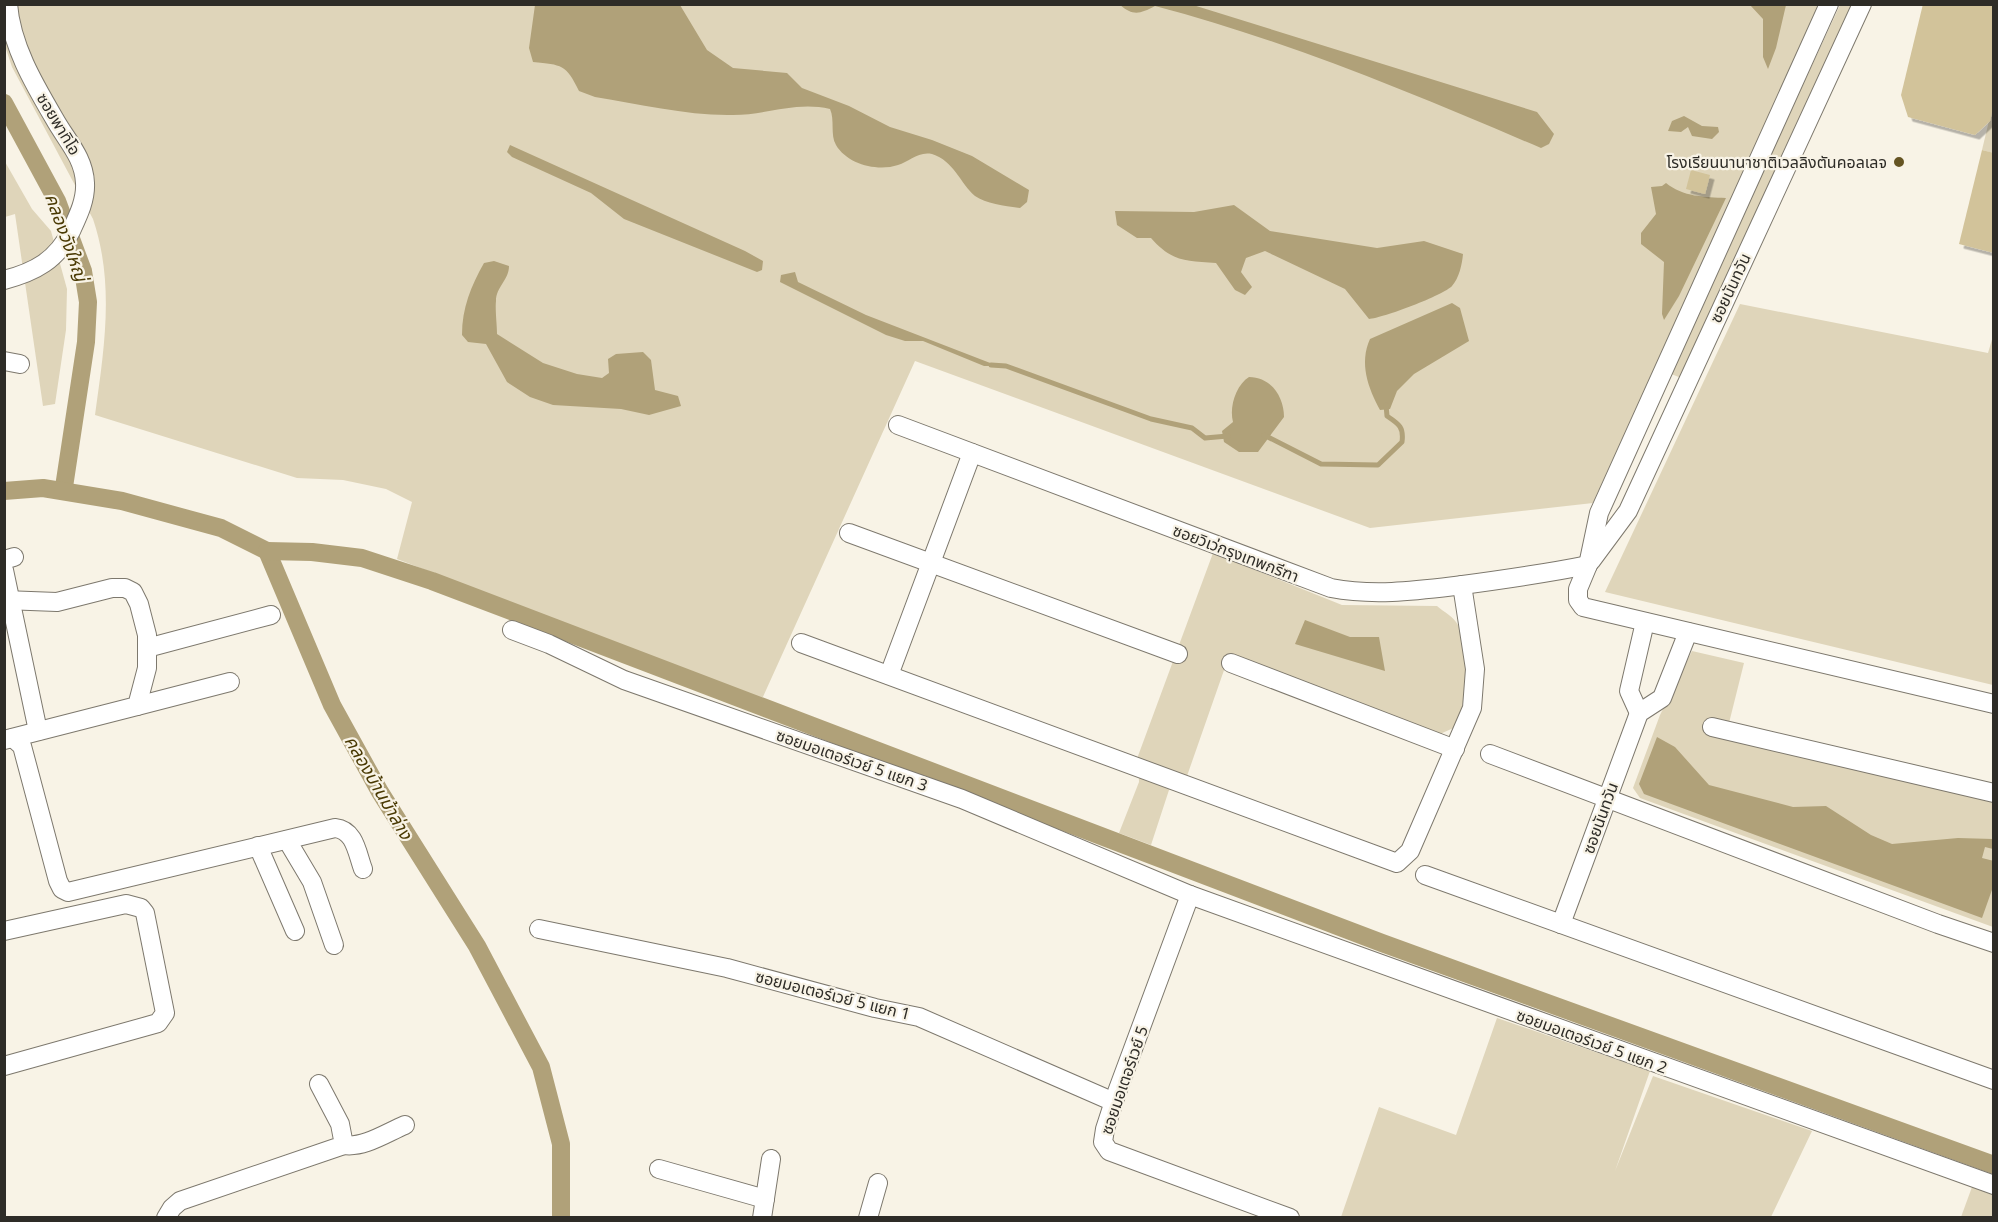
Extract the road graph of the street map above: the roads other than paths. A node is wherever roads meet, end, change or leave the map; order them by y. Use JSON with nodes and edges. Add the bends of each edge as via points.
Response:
{"nodes":[{"id":1,"x":8,"y":4,"type":"edge"},
{"id":2,"x":1829,"y":4,"type":"edge"},
{"id":3,"x":1862,"y":4,"type":"edge"},
{"id":4,"x":4,"y":280,"type":"edge"},
{"id":5,"x":1642,"y":416,"type":"junction"},
{"id":6,"x":898,"y":425,"type":"dead end"},
{"id":7,"x":1665,"y":428,"type":"junction"},
{"id":8,"x":972,"y":453,"type":"junction"},
{"id":9,"x":849,"y":532,"type":"dead end"},
{"id":10,"x":8,"y":562,"type":"edge"},
{"id":11,"x":931,"y":562,"type":"junction"},
{"id":12,"x":1588,"y":565,"type":"junction"},
{"id":13,"x":1462,"y":585,"type":"junction"},
{"id":14,"x":8,"y":600,"type":"edge"},
{"id":15,"x":271,"y":615,"type":"dead end"},
{"id":16,"x":1645,"y":622,"type":"junction"},
{"id":17,"x":512,"y":630,"type":"dead end"},
{"id":18,"x":1688,"y":632,"type":"junction"},
{"id":19,"x":801,"y":643,"type":"dead end"},
{"id":20,"x":147,"y":648,"type":"junction"},
{"id":21,"x":1178,"y":654,"type":"dead end"},
{"id":22,"x":1231,"y":663,"type":"dead end"},
{"id":23,"x":889,"y":675,"type":"junction"},
{"id":24,"x":230,"y":682,"type":"dead end"},
{"id":25,"x":1994,"y":704,"type":"edge"},
{"id":26,"x":137,"y":706,"type":"junction"},
{"id":27,"x":1640,"y":713,"type":"junction"},
{"id":28,"x":1712,"y":727,"type":"dead end"},
{"id":29,"x":38,"y":731,"type":"junction"},
{"id":30,"x":9,"y":739,"type":"edge"},
{"id":31,"x":1455,"y":749,"type":"junction"},
{"id":32,"x":1490,"y":754,"type":"dead end"},
{"id":33,"x":1994,"y":793,"type":"edge"},
{"id":34,"x":1608,"y":799,"type":"junction"},
{"id":35,"x":287,"y":840,"type":"junction"},
{"id":36,"x":258,"y":846,"type":"junction"},
{"id":37,"x":363,"y":869,"type":"dead end"},
{"id":38,"x":1425,"y":875,"type":"dead end"},
{"id":39,"x":1190,"y":894,"type":"junction"},
{"id":40,"x":1561,"y":924,"type":"junction"},
{"id":41,"x":539,"y":929,"type":"dead end"},
{"id":42,"x":4,"y":931,"type":"edge"},
{"id":43,"x":295,"y":931,"type":"dead end"},
{"id":44,"x":1994,"y":943,"type":"edge"},
{"id":45,"x":334,"y":945,"type":"dead end"},
{"id":46,"x":4,"y":1066,"type":"edge"},
{"id":47,"x":1994,"y":1080,"type":"edge"},
{"id":48,"x":319,"y":1084,"type":"dead end"},
{"id":49,"x":1114,"y":1102,"type":"junction"},
{"id":50,"x":405,"y":1125,"type":"dead end"},
{"id":51,"x":344,"y":1145,"type":"junction"},
{"id":52,"x":771,"y":1159,"type":"dead end"},
{"id":53,"x":659,"y":1169,"type":"dead end"},
{"id":54,"x":878,"y":1183,"type":"dead end"},
{"id":55,"x":1994,"y":1185,"type":"edge"},
{"id":56,"x":765,"y":1199,"type":"junction"},
{"id":57,"x":166,"y":1218,"type":"edge"},
{"id":58,"x":762,"y":1218,"type":"edge"},
{"id":59,"x":868,"y":1218,"type":"edge"},
{"id":60,"x":1290,"y":1218,"type":"edge"}],
"edges":[{"from":1,"to":4,"type":"street","name":"ซอยพาทิโอ","via":[[10,23],[23,59],[81,160],[86,184],[82,207],[63,247],[30,273]]},
{"from":2,"to":5,"type":"street","name":"ซอยนันทวัน"},
{"from":3,"to":7,"type":"street","name":"ซอยนันทวัน"},
{"from":5,"to":7,"type":"street"},
{"from":5,"to":12,"type":"street","name":"ซอยนันทวัน","via":[[1599,513]]},
{"from":6,"to":8,"type":"street","name":"ซอยวิเว่กรุงเทพกรีฑา"},
{"from":7,"to":12,"type":"street","name":"ซอยนันทวัน","via":[[1628,511]]},
{"from":8,"to":11,"type":"street"},
{"from":8,"to":13,"type":"street","name":"ซอยวิเว่กรุงเทพกรีฑา","via":[[1331,588],[1355,593],[1400,592]]},
{"from":9,"to":11,"type":"street"},
{"from":10,"to":14,"type":"street"},
{"from":11,"to":21,"type":"street"},
{"from":11,"to":23,"type":"street"},
{"from":12,"to":13,"type":"street","name":"ซอยวิเว่กรุงเทพกรีฑา"},
{"from":12,"to":16,"type":"street","name":"ซอยนันทวัน","via":[[1578,589],[1578,600],[1584,607]]},
{"from":13,"to":31,"type":"street","via":[[1475,688],[1472,708]]},
{"from":14,"to":20,"type":"street","via":[[57,602],[125,588],[133,592],[139,604]]},
{"from":14,"to":29,"type":"street"},
{"from":15,"to":20,"type":"street"},
{"from":16,"to":18,"type":"street","name":"ซอยนันทวัน"},
{"from":16,"to":27,"type":"street","via":[[1629,691]]},
{"from":17,"to":39,"type":"street","name":"ซอยมอเตอร์เวย์ 5 แยก 3","via":[[624,680],[962,799]]},
{"from":18,"to":25,"type":"street","name":"ซอยนันทวัน"},
{"from":18,"to":27,"type":"street","via":[[1662,698]]},
{"from":19,"to":23,"type":"street"},
{"from":20,"to":26,"type":"street","via":[[147,668]]},
{"from":22,"to":31,"type":"street"},
{"from":23,"to":31,"type":"street","via":[[1397,862],[1410,851]]},
{"from":24,"to":26,"type":"street"},
{"from":26,"to":29,"type":"street"},
{"from":27,"to":34,"type":"street","name":"ซอยนันทวัน"},
{"from":28,"to":33,"type":"street"},
{"from":29,"to":30,"type":"street"},
{"from":30,"to":36,"type":"street","via":[[22,746],[58,881],[68,892]]},
{"from":32,"to":34,"type":"street"},
{"from":34,"to":40,"type":"street","name":"ซอยนันทวัน"},
{"from":34,"to":44,"type":"street"},
{"from":35,"to":36,"type":"street"},
{"from":35,"to":37,"type":"street","via":[[344,829],[351,835]]},
{"from":35,"to":45,"type":"street","via":[[312,882]]},
{"from":36,"to":43,"type":"street"},
{"from":38,"to":40,"type":"street"},
{"from":39,"to":49,"type":"street","name":"ซอยมอเตอร์เวย์ 5"},
{"from":39,"to":55,"type":"street","name":"ซอยมอเตอร์เวย์ 5 แยก 2"},
{"from":40,"to":47,"type":"street"},
{"from":41,"to":49,"type":"street","name":"ซอยมอเตอร์เวย์ 5 แยก 1","via":[[727,968],[919,1017]]},
{"from":42,"to":46,"type":"street","via":[[126,904],[141,908],[165,1014],[158,1023]]},
{"from":48,"to":51,"type":"street","via":[[339,1124]]},
{"from":49,"to":60,"type":"street","name":"ซอยมอเตอร์เวย์ 5","via":[[1103,1136],[1110,1151]]},
{"from":50,"to":51,"type":"street","via":[[353,1146]]},
{"from":51,"to":57,"type":"street","via":[[180,1201]]},
{"from":52,"to":56,"type":"street"},
{"from":53,"to":56,"type":"street"},
{"from":54,"to":59,"type":"street"},
{"from":56,"to":58,"type":"street"}]}
